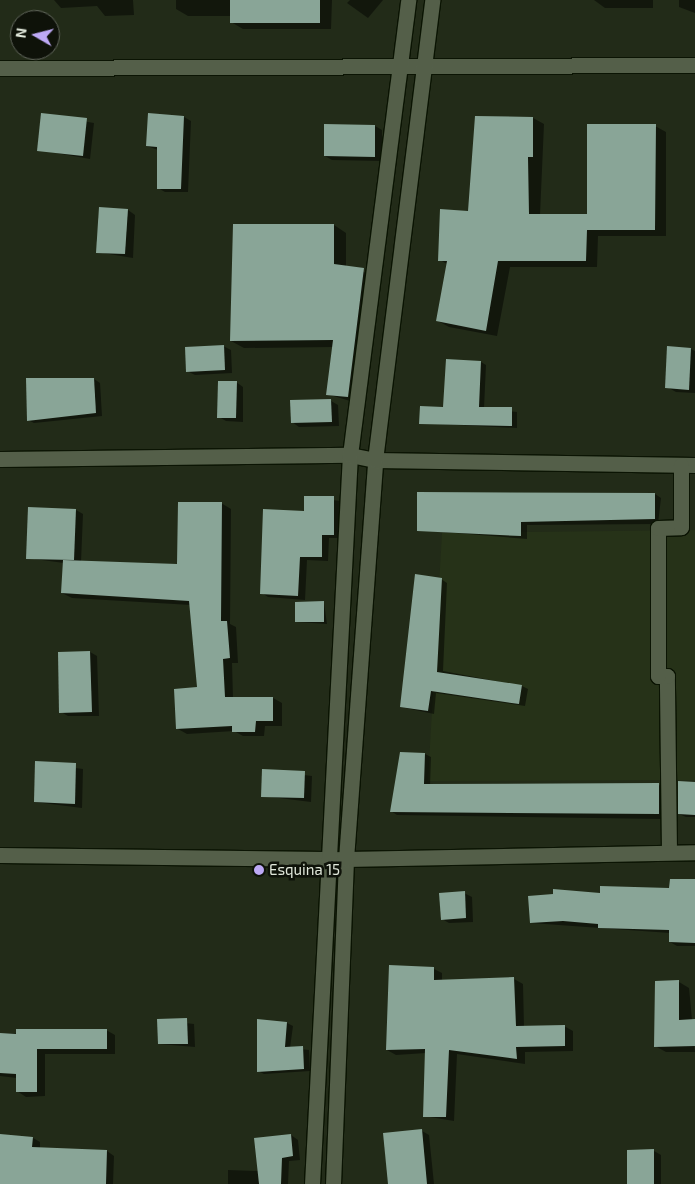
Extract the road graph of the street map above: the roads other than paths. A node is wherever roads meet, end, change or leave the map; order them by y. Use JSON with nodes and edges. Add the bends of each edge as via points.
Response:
{"nodes":[{"id":1,"x":408,"y":0,"type":"edge"},
{"id":2,"x":432,"y":0,"type":"edge"},
{"id":3,"x":401,"y":64,"type":"junction"},
{"id":4,"x":426,"y":65,"type":"junction"},
{"id":5,"x":695,"y":65,"type":"edge"},
{"id":6,"x":0,"y":68,"type":"edge"},
{"id":7,"x":350,"y":455,"type":"junction"},
{"id":8,"x":0,"y":459,"type":"edge"},
{"id":9,"x":375,"y":460,"type":"junction"},
{"id":10,"x":688,"y":465,"type":"edge"},
{"id":11,"x":669,"y":851,"type":"junction"},
{"id":12,"x":695,"y":852,"type":"edge"},
{"id":13,"x":0,"y":855,"type":"edge"},
{"id":14,"x":326,"y":857,"type":"junction"},
{"id":15,"x":346,"y":858,"type":"junction"},
{"id":16,"x":312,"y":1184,"type":"edge"},
{"id":17,"x":333,"y":1184,"type":"edge"}],
"edges":[{"from":1,"to":3,"type":"street"},
{"from":2,"to":4,"type":"street"},
{"from":3,"to":4,"type":"street"},
{"from":3,"to":6,"type":"street"},
{"from":3,"to":7,"type":"street"},
{"from":4,"to":5,"type":"street"},
{"from":4,"to":9,"type":"street"},
{"from":7,"to":8,"type":"street"},
{"from":7,"to":9,"type":"street"},
{"from":7,"to":14,"type":"street"},
{"from":9,"to":10,"type":"street"},
{"from":9,"to":15,"type":"street"},
{"from":10,"to":11,"type":"street","via":[[681,526],[658,528],[658,676],[667,676]]},
{"from":11,"to":12,"type":"street"},
{"from":11,"to":15,"type":"street"},
{"from":13,"to":14,"type":"street"},
{"from":14,"to":15,"type":"street"},
{"from":14,"to":16,"type":"street"},
{"from":15,"to":17,"type":"street"}]}
